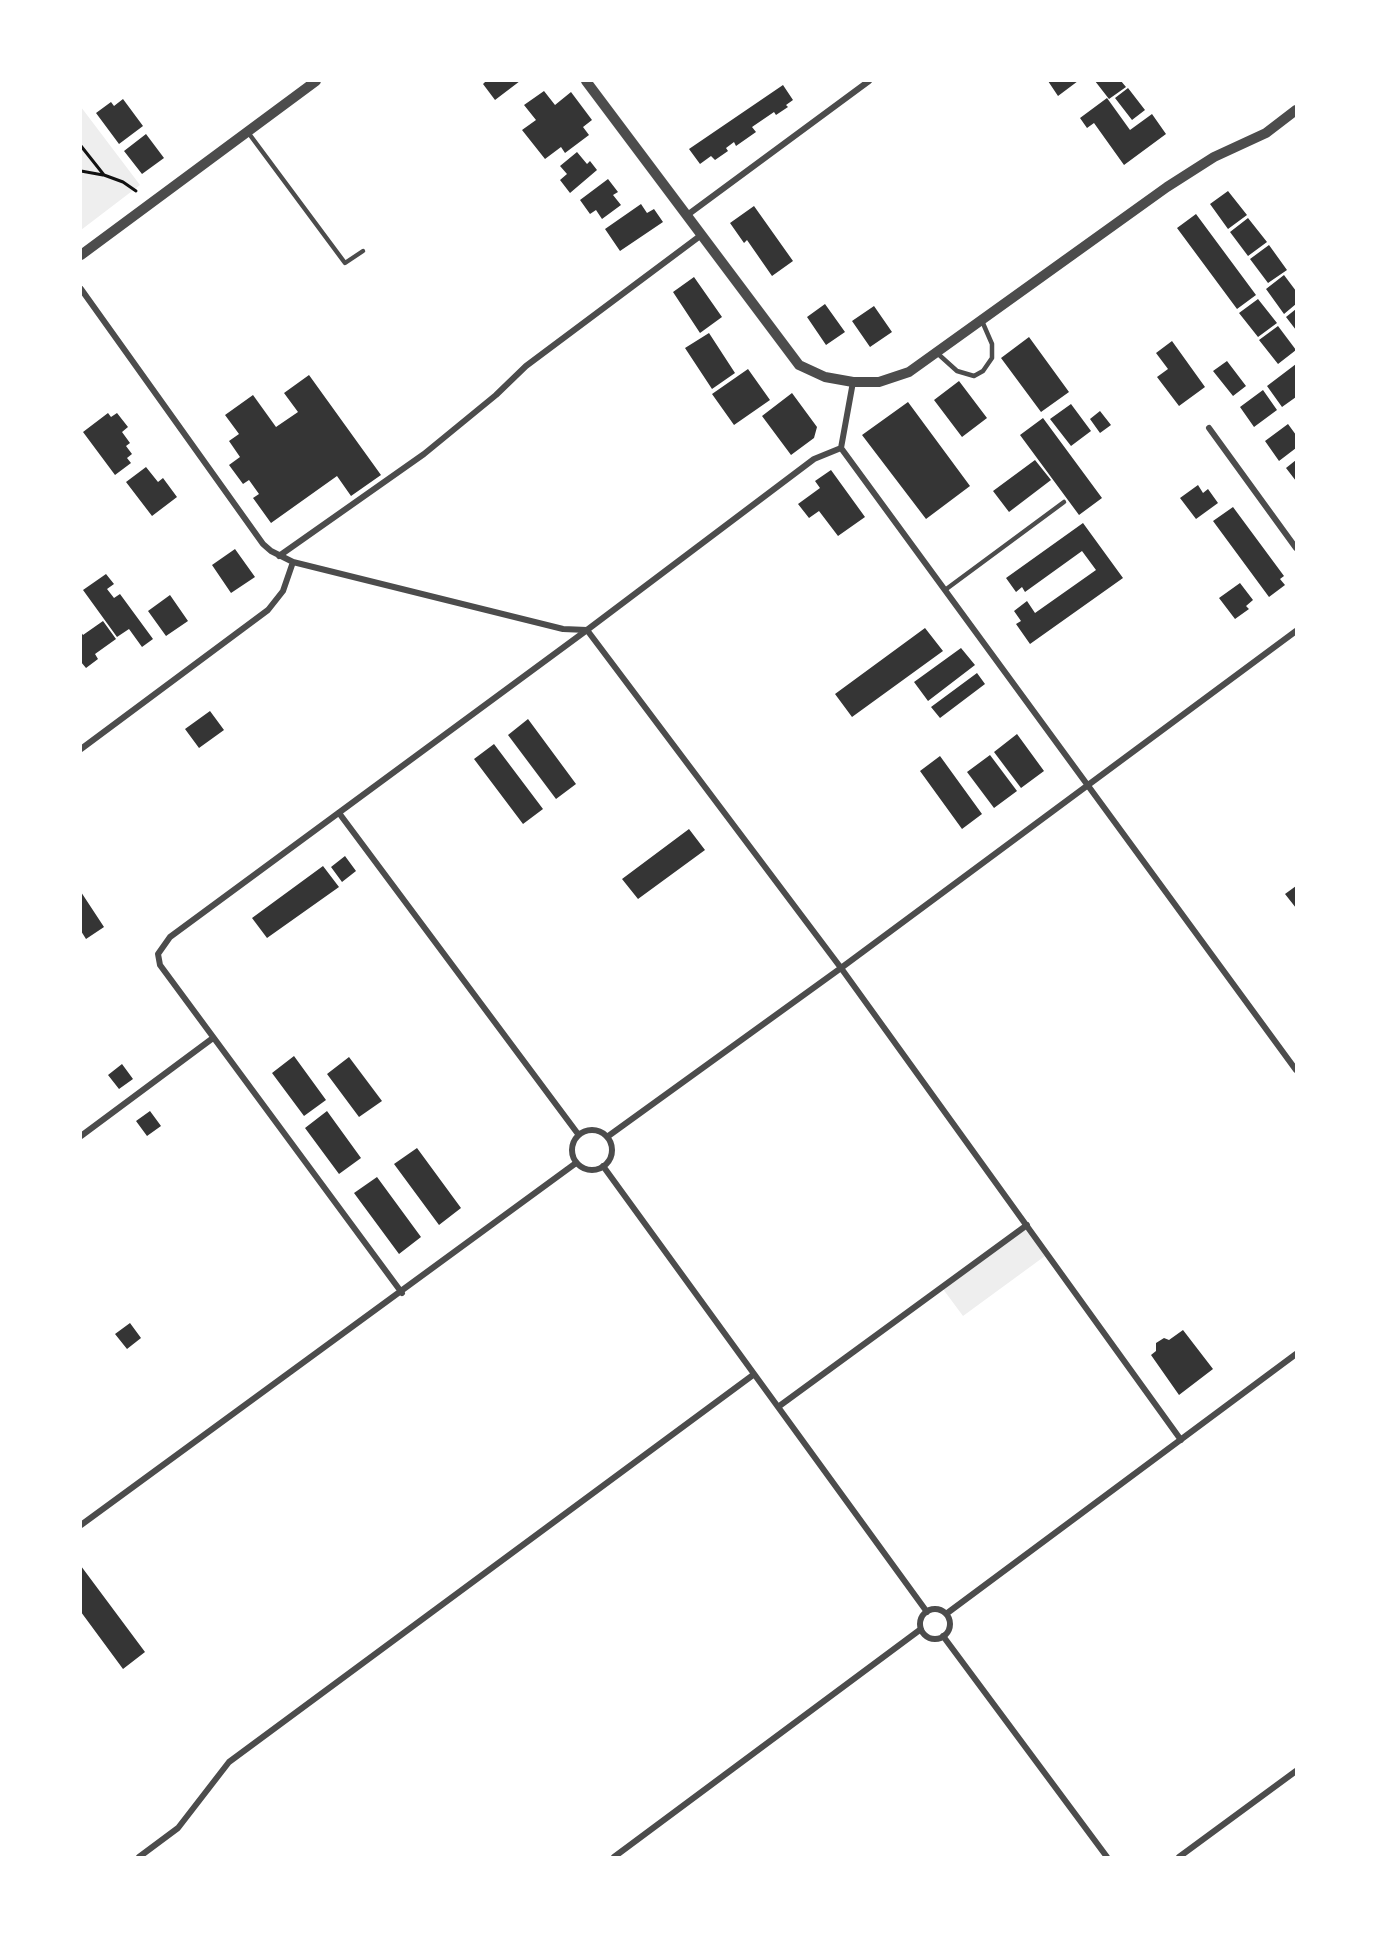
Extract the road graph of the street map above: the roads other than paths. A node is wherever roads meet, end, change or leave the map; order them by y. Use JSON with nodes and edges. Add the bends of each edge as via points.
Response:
{"nodes":[{"id":1,"x":316,"y":81,"type":"edge"},
{"id":2,"x":586,"y":81,"type":"edge"},
{"id":3,"x":869,"y":81,"type":"edge"},
{"id":4,"x":1296,"y":110,"type":"edge"},
{"id":5,"x":247,"y":131,"type":"junction"},
{"id":6,"x":686,"y":216,"type":"junction"},
{"id":7,"x":700,"y":236,"type":"junction"},
{"id":8,"x":363,"y":251,"type":"dead end"},
{"id":9,"x":81,"y":255,"type":"edge"},
{"id":10,"x":81,"y":289,"type":"edge"},
{"id":11,"x":982,"y":321,"type":"junction"},
{"id":12,"x":936,"y":352,"type":"junction"},
{"id":13,"x":853,"y":382,"type":"junction"},
{"id":14,"x":1209,"y":428,"type":"dead end"},
{"id":15,"x":841,"y":448,"type":"junction"},
{"id":16,"x":1064,"y":502,"type":"dead end"},
{"id":17,"x":1296,"y":548,"type":"edge"},
{"id":18,"x":279,"y":556,"type":"junction"},
{"id":19,"x":293,"y":562,"type":"junction"},
{"id":20,"x":945,"y":590,"type":"junction"},
{"id":21,"x":587,"y":630,"type":"junction"},
{"id":22,"x":1296,"y":631,"type":"edge"},
{"id":23,"x":81,"y":749,"type":"edge"},
{"id":24,"x":1089,"y":785,"type":"junction"},
{"id":25,"x":339,"y":813,"type":"junction"},
{"id":26,"x":841,"y":968,"type":"junction"},
{"id":27,"x":213,"y":1038,"type":"junction"},
{"id":28,"x":1296,"y":1070,"type":"edge"},
{"id":29,"x":578,"y":1134,"type":"junction"},
{"id":30,"x":81,"y":1136,"type":"edge"},
{"id":31,"x":607,"y":1137,"type":"junction"},
{"id":32,"x":576,"y":1163,"type":"junction"},
{"id":33,"x":603,"y":1166,"type":"junction"},
{"id":34,"x":1027,"y":1225,"type":"junction"},
{"id":35,"x":402,"y":1293,"type":"junction"},
{"id":36,"x":1296,"y":1354,"type":"edge"},
{"id":37,"x":753,"y":1376,"type":"junction"},
{"id":38,"x":778,"y":1407,"type":"junction"},
{"id":39,"x":1181,"y":1440,"type":"junction"},
{"id":40,"x":81,"y":1525,"type":"edge"},
{"id":41,"x":927,"y":1612,"type":"junction"},
{"id":42,"x":946,"y":1614,"type":"junction"},
{"id":43,"x":921,"y":1629,"type":"junction"},
{"id":44,"x":943,"y":1636,"type":"junction"},
{"id":45,"x":1296,"y":1771,"type":"edge"},
{"id":46,"x":1105,"y":1856,"type":"edge"},
{"id":47,"x":140,"y":1857,"type":"edge"},
{"id":48,"x":614,"y":1857,"type":"edge"},
{"id":49,"x":1179,"y":1857,"type":"edge"}],
"edges":[{"from":1,"to":5,"type":"street"},
{"from":2,"to":6,"type":"street"},
{"from":3,"to":6,"type":"street"},
{"from":4,"to":11,"type":"street","via":[[1266,133],[1214,157],[1167,187]]},
{"from":5,"to":8,"type":"lane","via":[[345,263]]},
{"from":5,"to":9,"type":"street"},
{"from":6,"to":7,"type":"street"},
{"from":7,"to":13,"type":"street","via":[[799,365],[825,377]]},
{"from":7,"to":18,"type":"street","via":[[526,366],[424,454]]},
{"from":10,"to":18,"type":"street","via":[[263,544]]},
{"from":11,"to":12,"type":"street"},
{"from":11,"to":12,"type":"lane","via":[[992,344],[992,358],[982,371],[974,376],[957,371]]},
{"from":12,"to":13,"type":"street","via":[[909,372],[879,382]]},
{"from":13,"to":15,"type":"street"},
{"from":14,"to":17,"type":"street"},
{"from":15,"to":20,"type":"street"},
{"from":15,"to":21,"type":"street","via":[[814,459]]},
{"from":16,"to":20,"type":"lane"},
{"from":18,"to":19,"type":"street"},
{"from":19,"to":21,"type":"street","via":[[563,629]]},
{"from":19,"to":23,"type":"street","via":[[283,591],[268,610]]},
{"from":20,"to":24,"type":"street"},
{"from":21,"to":25,"type":"street"},
{"from":21,"to":26,"type":"street"},
{"from":22,"to":24,"type":"street"},
{"from":24,"to":26,"type":"street"},
{"from":24,"to":28,"type":"street"},
{"from":25,"to":27,"type":"street","via":[[170,937],[158,954],[160,966]]},
{"from":25,"to":29,"type":"street"},
{"from":26,"to":31,"type":"street"},
{"from":26,"to":34,"type":"street"},
{"from":27,"to":30,"type":"street"},
{"from":27,"to":35,"type":"street"},
{"from":29,"to":31,"type":"street","via":[[589,1130]]},
{"from":29,"to":32,"type":"street","via":[[571,1152]]},
{"from":31,"to":33,"type":"street","via":[[612,1149]]},
{"from":32,"to":33,"type":"street","via":[[586,1169]]},
{"from":32,"to":35,"type":"street"},
{"from":33,"to":37,"type":"street"},
{"from":34,"to":38,"type":"street"},
{"from":34,"to":39,"type":"street"},
{"from":35,"to":40,"type":"street"},
{"from":36,"to":39,"type":"street"},
{"from":37,"to":38,"type":"street"},
{"from":37,"to":47,"type":"street","via":[[229,1762],[178,1828]]},
{"from":38,"to":41,"type":"street"},
{"from":39,"to":42,"type":"street"},
{"from":41,"to":42,"type":"street","via":[[937,1609]]},
{"from":41,"to":43,"type":"street","via":[[921,1619]]},
{"from":42,"to":44,"type":"street","via":[[950,1625]]},
{"from":43,"to":44,"type":"street","via":[[929,1638]]},
{"from":43,"to":48,"type":"street"},
{"from":44,"to":46,"type":"street"},
{"from":45,"to":49,"type":"street"}]}
